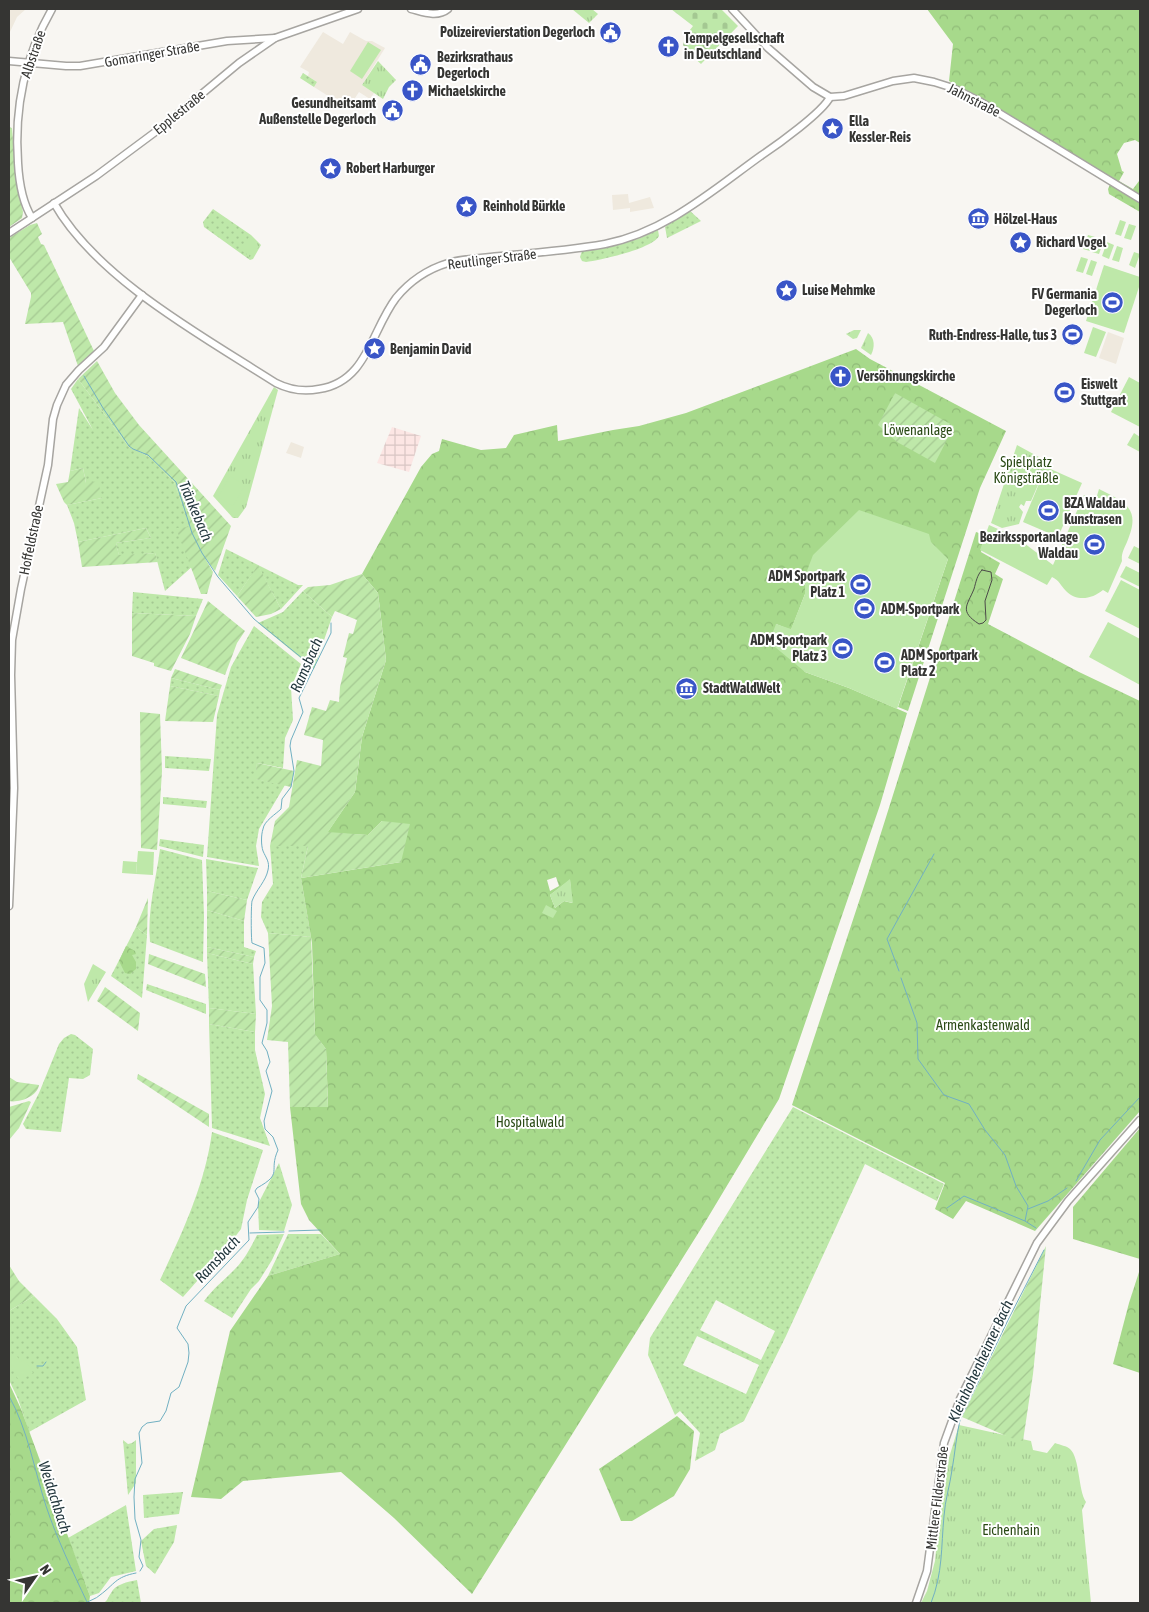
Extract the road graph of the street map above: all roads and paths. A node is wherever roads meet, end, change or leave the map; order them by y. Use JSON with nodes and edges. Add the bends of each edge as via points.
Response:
{"nodes":[{"id":1,"x":52,"y":9,"type":"edge"},
{"id":2,"x":358,"y":9,"type":"edge"},
{"id":3,"x":411,"y":9,"type":"edge"},
{"id":4,"x":448,"y":9,"type":"edge"},
{"id":5,"x":732,"y":9,"type":"edge"},
{"id":6,"x":275,"y":38,"type":"junction"},
{"id":7,"x":9,"y":61,"type":"edge"},
{"id":8,"x":28,"y":62,"type":"junction"},
{"id":9,"x":830,"y":97,"type":"junction"},
{"id":10,"x":1140,"y":199,"type":"edge"},
{"id":11,"x":54,"y":204,"type":"junction"},
{"id":12,"x":32,"y":218,"type":"junction"},
{"id":13,"x":9,"y":233,"type":"edge"},
{"id":14,"x":142,"y":295,"type":"junction"},
{"id":15,"x":9,"y":906,"type":"edge"},
{"id":16,"x":1140,"y":1120,"type":"edge"},
{"id":17,"x":916,"y":1603,"type":"edge"}],
"edges":[{"from":1,"to":8,"type":"street","name":"Albstraße","via":[[38,33]]},
{"from":2,"to":6,"type":"street","name":"Epplestraße"},
{"from":3,"to":4,"type":"street","via":[[429,13]]},
{"from":5,"to":9,"type":"street","via":[[768,48],[813,87]]},
{"from":6,"to":8,"type":"street","name":"Gomaringer Straße","via":[[227,41],[80,66]]},
{"from":6,"to":11,"type":"street","name":"Epplestraße","via":[[221,77],[162,127]]},
{"from":7,"to":8,"type":"street","name":"Gomaringer Straße"},
{"from":8,"to":12,"type":"street","name":"Albstraße","via":[[16,126],[21,188]]},
{"from":9,"to":10,"type":"street","name":"Jahnstraße","via":[[903,79],[924,79],[944,85],[981,102]]},
{"from":9,"to":14,"type":"street","name":"Reutlinger Straße","via":[[816,113],[768,151],[674,218],[648,231],[607,244],[462,260],[429,271],[411,283],[395,300],[358,368],[340,382],[324,388],[298,390],[276,383]]},
{"from":11,"to":12,"type":"street","name":"Epplestraße"},
{"from":11,"to":14,"type":"street","name":"Reutlinger Straße","via":[[76,235]]},
{"from":12,"to":13,"type":"street","name":"Epplestraße"},
{"from":14,"to":15,"type":"street","name":"Hoffeldstraße","via":[[104,347],[66,385],[53,419],[48,465],[12,640],[14,783]]},
{"from":16,"to":17,"type":"street","name":"Mittlere Filderstraße","via":[[1068,1201],[1037,1243],[960,1399],[942,1449],[927,1571]]}]}
